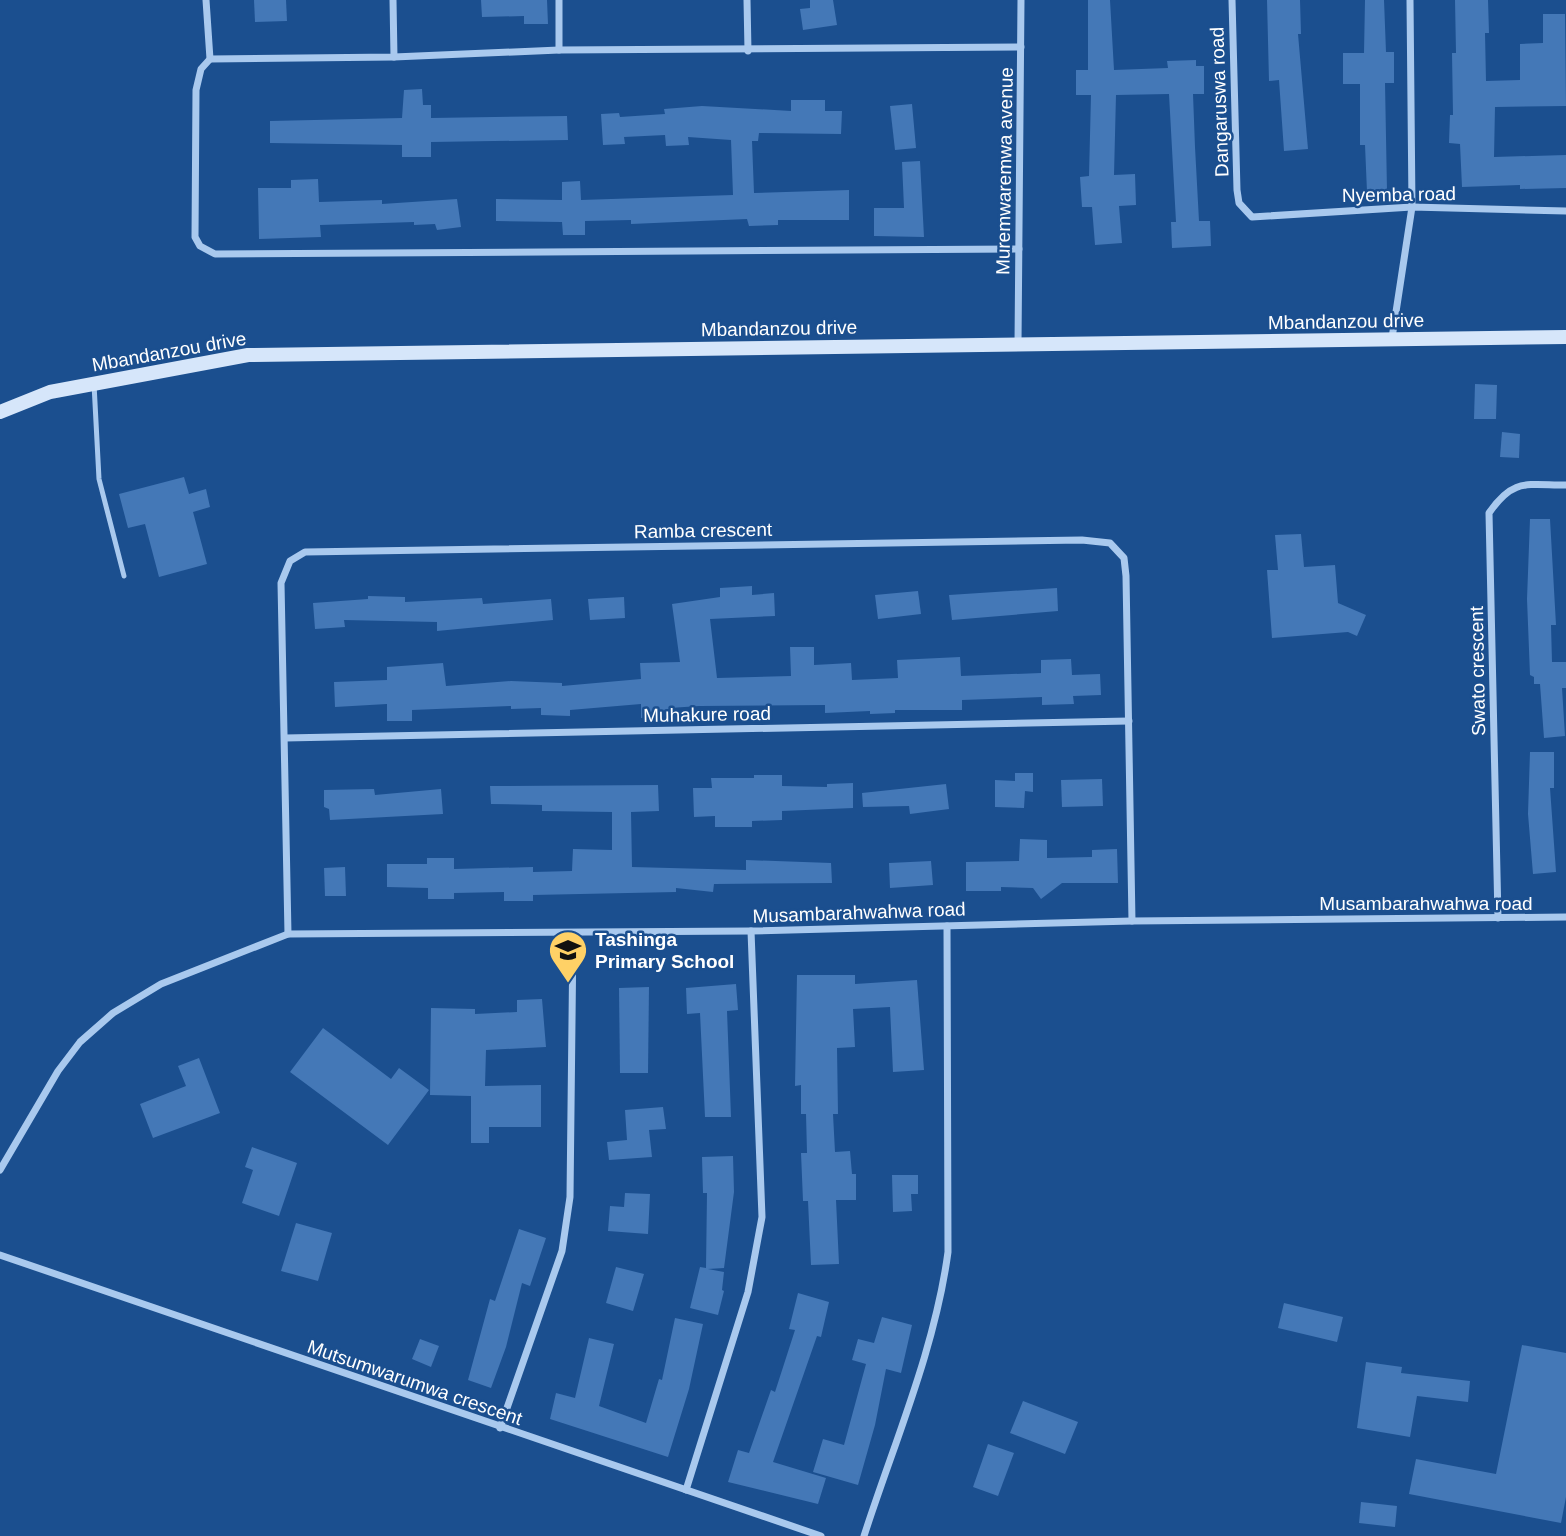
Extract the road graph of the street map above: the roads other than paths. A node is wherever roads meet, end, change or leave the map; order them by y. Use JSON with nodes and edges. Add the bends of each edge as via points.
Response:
{"nodes":[{"id":1,"x":206,"y":0,"type":"edge"},
{"id":2,"x":393,"y":0,"type":"edge"},
{"id":3,"x":559,"y":0,"type":"edge"},
{"id":4,"x":747,"y":0,"type":"edge"},
{"id":5,"x":1021,"y":0,"type":"edge"},
{"id":6,"x":1231,"y":0,"type":"edge"},
{"id":7,"x":1410,"y":0,"type":"edge"},
{"id":8,"x":1021,"y":47,"type":"junction"},
{"id":9,"x":559,"y":50,"type":"junction"},
{"id":10,"x":748,"y":51,"type":"junction"},
{"id":11,"x":394,"y":57,"type":"junction"},
{"id":12,"x":210,"y":59,"type":"junction"},
{"id":13,"x":1239,"y":203,"type":"joint"},
{"id":14,"x":1412,"y":207,"type":"junction"},
{"id":15,"x":1566,"y":211,"type":"edge"},
{"id":16,"x":1019,"y":249,"type":"junction"},
{"id":17,"x":1566,"y":337,"type":"edge"},
{"id":18,"x":1392,"y":338,"type":"junction"},
{"id":19,"x":1018,"y":343,"type":"junction"},
{"id":20,"x":94,"y":384,"type":"junction"},
{"id":21,"x":0,"y":412,"type":"edge"},
{"id":22,"x":1566,"y":485,"type":"edge"},
{"id":23,"x":124,"y":576,"type":"dead end"},
{"id":24,"x":1129,"y":721,"type":"junction"},
{"id":25,"x":285,"y":737,"type":"junction"},
{"id":26,"x":1566,"y":917,"type":"edge"},
{"id":27,"x":1498,"y":918,"type":"junction"},
{"id":28,"x":1132,"y":921,"type":"junction"},
{"id":29,"x":947,"y":926,"type":"junction"},
{"id":30,"x":751,"y":931,"type":"junction"},
{"id":31,"x":573,"y":933,"type":"junction"},
{"id":32,"x":288,"y":934,"type":"junction"},
{"id":33,"x":0,"y":1170,"type":"edge"},
{"id":34,"x":0,"y":1255,"type":"edge"},
{"id":35,"x":500,"y":1428,"type":"junction"},
{"id":36,"x":686,"y":1490,"type":"junction"},
{"id":37,"x":821,"y":1536,"type":"edge"},
{"id":38,"x":864,"y":1536,"type":"edge"}],
"edges":[{"from":1,"to":12,"type":"street"},
{"from":2,"to":11,"type":"street"},
{"from":3,"to":9,"type":"street"},
{"from":4,"to":10,"type":"street"},
{"from":5,"to":8,"type":"street","name":"Muremwaremwa avenue"},
{"from":6,"to":13,"type":"street","name":"Dangaruswa road"},
{"from":7,"to":14,"type":"street"},
{"from":8,"to":10,"type":"street"},
{"from":8,"to":16,"type":"street","name":"Muremwaremwa avenue"},
{"from":9,"to":10,"type":"street"},
{"from":9,"to":11,"type":"street"},
{"from":11,"to":12,"type":"street"},
{"from":12,"to":16,"type":"street","via":[[198,76],[196,90],[195,237],[200,246],[215,254]]},
{"from":13,"to":14,"type":"street","name":"Nyemba road","via":[[1252,217]]},
{"from":14,"to":15,"type":"street","name":"Nyemba road"},
{"from":14,"to":18,"type":"street"},
{"from":16,"to":19,"type":"street","name":"Muremwaremwa avenue"},
{"from":17,"to":18,"type":"street","name":"Mbandanzou drive"},
{"from":18,"to":19,"type":"street","name":"Mbandanzou drive"},
{"from":19,"to":20,"type":"street","name":"Mbandanzou drive","via":[[248,355]]},
{"from":20,"to":21,"type":"street","name":"Mbandanzou drive","via":[[50,393]]},
{"from":20,"to":23,"type":"lane","via":[[99,479]]},
{"from":22,"to":27,"type":"street","name":"Swato crescent","via":[[1513,488],[1504,492],[1489,513]]},
{"from":24,"to":25,"type":"street","name":"Muhakure road"},
{"from":24,"to":25,"type":"street","name":"Ramba crescent","via":[[1126,576],[1124,558],[1110,543],[306,552],[290,561],[281,583]]},
{"from":24,"to":28,"type":"street","name":"Ramba crescent"},
{"from":25,"to":32,"type":"street","name":"Ramba crescent"},
{"from":26,"to":27,"type":"street","name":"Musambarahwahwa road"},
{"from":27,"to":28,"type":"street","name":"Musambarahwahwa road"},
{"from":28,"to":29,"type":"street","name":"Musambarahwahwa road"},
{"from":29,"to":30,"type":"street","name":"Musambarahwahwa road"},
{"from":29,"to":38,"type":"street","via":[[948,1252],[944,1286]]},
{"from":30,"to":31,"type":"street","name":"Musambarahwahwa road"},
{"from":30,"to":36,"type":"street","via":[[762,1217],[748,1292]]},
{"from":31,"to":32,"type":"street","name":"Musambarahwahwa road"},
{"from":31,"to":35,"type":"street","via":[[570,1197],[564,1237]]},
{"from":32,"to":33,"type":"street","name":"Musambarahwahwa road","via":[[161,984],[113,1013],[80,1042],[58,1071]]},
{"from":34,"to":35,"type":"street","name":"Mutsumwarumwa crescent"},
{"from":35,"to":36,"type":"street","name":"Mutsumwarumwa crescent"},
{"from":36,"to":37,"type":"street","name":"Mutsumwarumwa crescent"}]}
